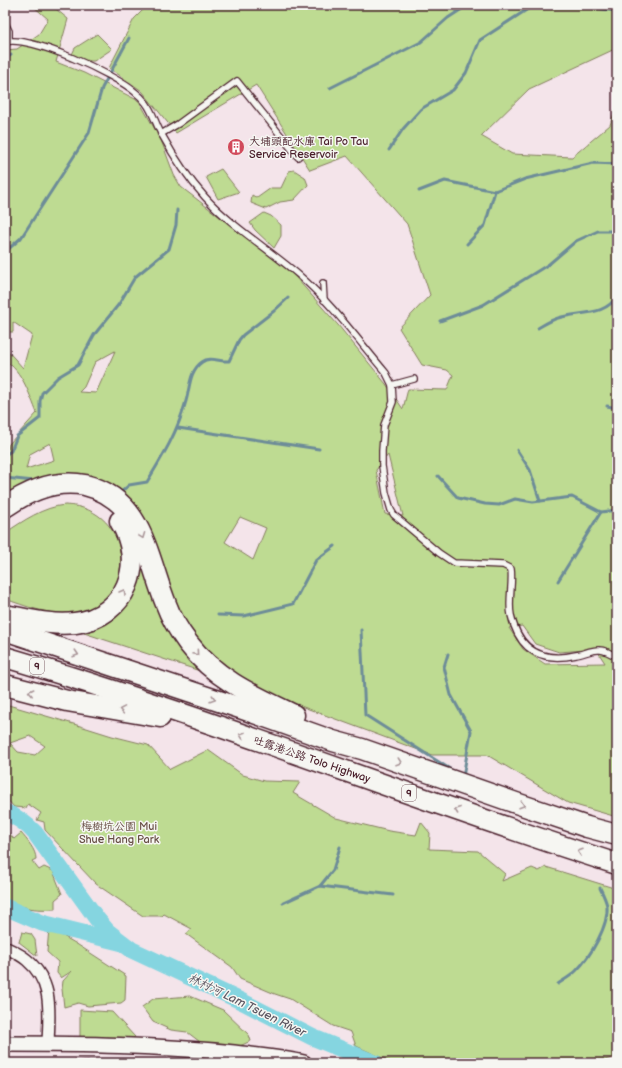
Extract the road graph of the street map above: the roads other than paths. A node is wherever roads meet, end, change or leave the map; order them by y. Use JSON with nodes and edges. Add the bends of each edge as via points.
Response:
{"nodes":[{"id":1,"x":5,"y":23,"type":"edge"},
{"id":2,"x":6,"y":40,"type":"edge"},
{"id":3,"x":161,"y":134,"type":"junction"},
{"id":4,"x":298,"y":157,"type":"dead end"},
{"id":5,"x":323,"y":283,"type":"dead end"},
{"id":6,"x":324,"y":300,"type":"junction"},
{"id":7,"x":414,"y":379,"type":"dead end"},
{"id":8,"x":392,"y":385,"type":"junction"},
{"id":9,"x":5,"y":507,"type":"edge"},
{"id":10,"x":5,"y":520,"type":"edge"},
{"id":11,"x":5,"y":615,"type":"edge"},
{"id":12,"x":5,"y":630,"type":"edge"},
{"id":13,"x":617,"y":656,"type":"edge"},
{"id":14,"x":5,"y":657,"type":"edge"},
{"id":15,"x":5,"y":685,"type":"edge"},
{"id":16,"x":202,"y":721,"type":"junction"},
{"id":17,"x":362,"y":749,"type":"junction"},
{"id":18,"x":617,"y":835,"type":"edge"},
{"id":19,"x":617,"y":864,"type":"edge"},
{"id":20,"x":5,"y":947,"type":"edge"},
{"id":21,"x":5,"y":1044,"type":"edge"},
{"id":22,"x":48,"y":1044,"type":"junction"},
{"id":23,"x":304,"y":1063,"type":"edge"}],
"edges":[{"from":1,"to":2,"type":"lane","via":[[9,31]]},
{"from":2,"to":3,"type":"lane","via":[[48,48],[125,84],[146,103]]},
{"from":3,"to":4,"type":"lane","via":[[237,81]]},
{"from":3,"to":6,"type":"lane","via":[[186,174],[206,199],[300,276]]},
{"from":5,"to":6,"type":"lane"},
{"from":6,"to":8,"type":"lane","via":[[386,373]]},
{"from":7,"to":8,"type":"lane"},
{"from":8,"to":13,"type":"lane","via":[[393,402],[384,424],[382,466],[386,493],[394,515],[439,554],[454,563],[503,564],[511,569],[510,613],[523,643],[532,651],[545,657],[561,658],[600,650]]},
{"from":9,"to":17,"type":"highway","one_way":true,"via":[[39,488],[60,484],[89,486],[115,499],[138,526],[174,621],[188,644],[207,664],[228,682],[244,691]]},
{"from":11,"to":10,"type":"highway","one_way":true,"via":[[66,624],[95,618],[112,607],[125,589],[130,578],[133,557],[127,534],[119,520],[109,509],[84,496],[66,495],[44,499]]},
{"from":12,"to":17,"type":"highway","number":"9","one_way":true},
{"from":14,"to":16,"type":"highway","name":"吐露港公路 Tolo Highway","number":"9"},
{"from":16,"to":15,"type":"highway","one_way":true,"via":[[166,718],[75,702]]},
{"from":19,"to":16,"type":"highway","name":"吐露港公路 Tolo Highway","number":"9","one_way":true},
{"from":17,"to":18,"type":"highway","number":"9","one_way":true,"via":[[587,827]]},
{"from":20,"to":22,"type":"street","via":[[25,958],[44,981],[48,995]]},
{"from":21,"to":22,"type":"main road"},
{"from":22,"to":23,"type":"main road","via":[[174,1047]]}]}
